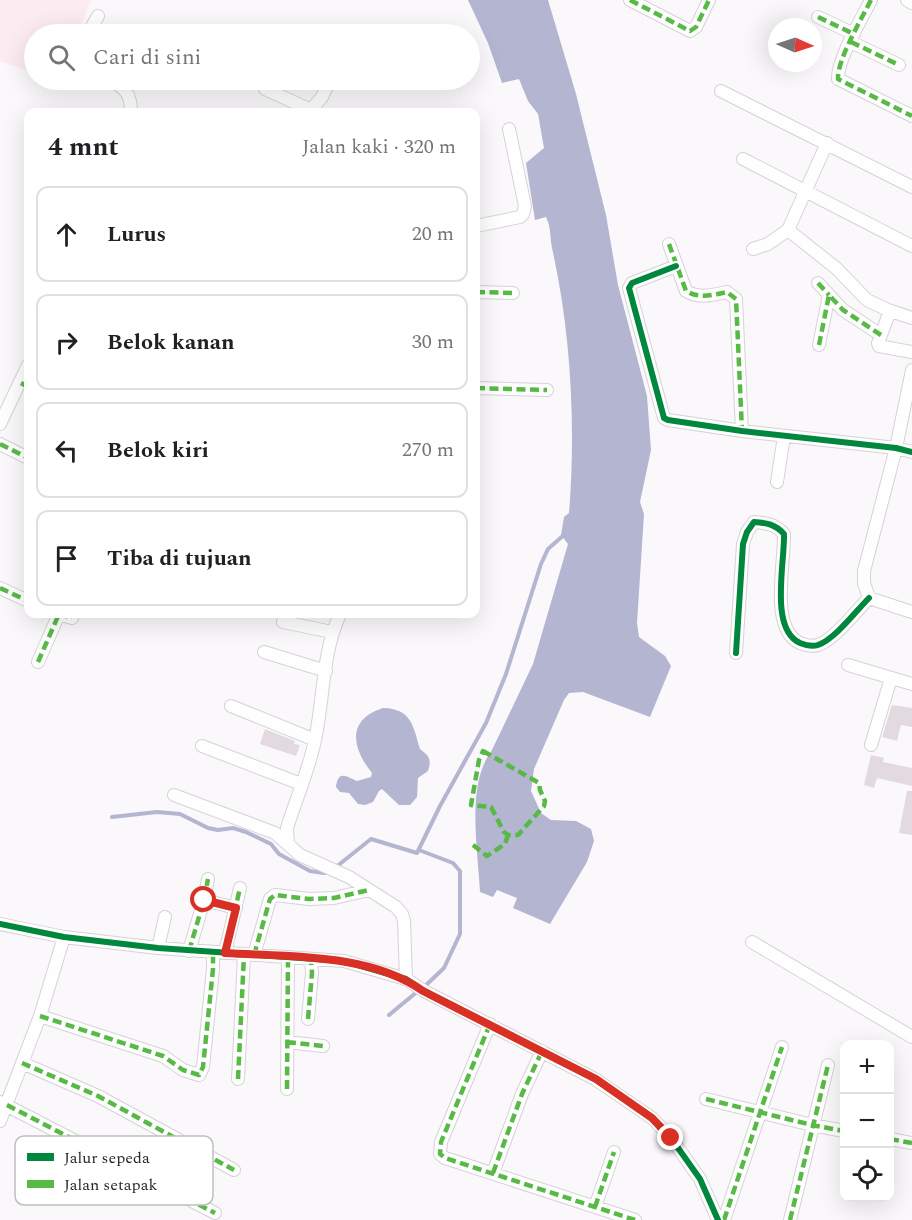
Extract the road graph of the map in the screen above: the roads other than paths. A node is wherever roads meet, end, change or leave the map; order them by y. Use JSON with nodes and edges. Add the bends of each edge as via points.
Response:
{"nodes":[{"id":1,"x":630,"y":0,"type":"edge"},
{"id":2,"x":709,"y":0,"type":"edge"},
{"id":3,"x":871,"y":0,"type":"edge"},
{"id":4,"x":906,"y":0,"type":"edge"},
{"id":5,"x":912,"y":3,"type":"edge"},
{"id":6,"x":98,"y":16,"type":"dead end"},
{"id":7,"x":818,"y":17,"type":"dead end"},
{"id":8,"x":94,"y":24,"type":"edge"},
{"id":9,"x":853,"y":38,"type":"junction"},
{"id":10,"x":899,"y":66,"type":"dead end"},
{"id":11,"x":125,"y":90,"type":"edge"},
{"id":12,"x":267,"y":90,"type":"edge"},
{"id":13,"x":325,"y":90,"type":"edge"},
{"id":14,"x":721,"y":91,"type":"dead end"},
{"id":15,"x":130,"y":108,"type":"edge"},
{"id":16,"x":304,"y":108,"type":"edge"},
{"id":17,"x":313,"y":108,"type":"edge"},
{"id":18,"x":912,"y":116,"type":"edge"},
{"id":19,"x":509,"y":129,"type":"dead end"},
{"id":20,"x":827,"y":143,"type":"junction"},
{"id":21,"x":743,"y":159,"type":"dead end"},
{"id":22,"x":912,"y":187,"type":"edge"},
{"id":23,"x":806,"y":192,"type":"junction"},
{"id":24,"x":480,"y":225,"type":"edge"},
{"id":25,"x":788,"y":230,"type":"junction"},
{"id":26,"x":669,"y":244,"type":"dead end"},
{"id":27,"x":912,"y":246,"type":"edge"},
{"id":28,"x":753,"y":249,"type":"dead end"},
{"id":29,"x":676,"y":266,"type":"junction"},
{"id":30,"x":818,"y":283,"type":"dead end"},
{"id":31,"x":480,"y":292,"type":"edge"},
{"id":32,"x":513,"y":293,"type":"dead end"},
{"id":33,"x":829,"y":295,"type":"junction"},
{"id":34,"x":890,"y":310,"type":"junction"},
{"id":35,"x":912,"y":318,"type":"edge"},
{"id":36,"x":881,"y":334,"type":"junction"},
{"id":37,"x":819,"y":345,"type":"dead end"},
{"id":38,"x":912,"y":352,"type":"edge"},
{"id":39,"x":912,"y":370,"type":"edge"},
{"id":40,"x":24,"y":387,"type":"edge"},
{"id":41,"x":480,"y":388,"type":"edge"},
{"id":42,"x":548,"y":390,"type":"dead end"},
{"id":43,"x":0,"y":423,"type":"edge"},
{"id":44,"x":742,"y":431,"type":"junction"},
{"id":45,"x":784,"y":436,"type":"junction"},
{"id":46,"x":0,"y":444,"type":"edge"},
{"id":47,"x":896,"y":448,"type":"junction"},
{"id":48,"x":912,"y":452,"type":"edge"},
{"id":49,"x":24,"y":456,"type":"edge"},
{"id":50,"x":777,"y":482,"type":"dead end"},
{"id":51,"x":0,"y":588,"type":"edge"},
{"id":52,"x":869,"y":598,"type":"junction"},
{"id":53,"x":24,"y":599,"type":"edge"},
{"id":54,"x":911,"y":609,"type":"edge"},
{"id":55,"x":57,"y":618,"type":"edge"},
{"id":56,"x":338,"y":618,"type":"edge"},
{"id":57,"x":283,"y":622,"type":"dead end"},
{"id":58,"x":332,"y":633,"type":"junction"},
{"id":59,"x":264,"y":652,"type":"dead end"},
{"id":60,"x":736,"y":653,"type":"dead end"},
{"id":61,"x":38,"y":662,"type":"dead end"},
{"id":62,"x":848,"y":665,"type":"dead end"},
{"id":63,"x":326,"y":671,"type":"junction"},
{"id":64,"x":891,"y":678,"type":"junction"},
{"id":65,"x":912,"y":684,"type":"edge"},
{"id":66,"x":231,"y":706,"type":"dead end"},
{"id":67,"x":315,"y":740,"type":"junction"},
{"id":68,"x":871,"y":745,"type":"dead end"},
{"id":69,"x":202,"y":746,"type":"dead end"},
{"id":70,"x":301,"y":784,"type":"junction"},
{"id":71,"x":174,"y":795,"type":"dead end"},
{"id":72,"x":288,"y":843,"type":"junction"},
{"id":73,"x":207,"y":879,"type":"dead end"},
{"id":74,"x":240,"y":888,"type":"dead end"},
{"id":75,"x":369,"y":890,"type":"junction"},
{"id":76,"x":204,"y":900,"type":"junction"},
{"id":77,"x":236,"y":908,"type":"junction"},
{"id":78,"x":165,"y":917,"type":"dead end"},
{"id":79,"x":0,"y":924,"type":"edge"},
{"id":80,"x":64,"y":937,"type":"junction"},
{"id":81,"x":752,"y":942,"type":"dead end"},
{"id":82,"x":158,"y":948,"type":"junction"},
{"id":83,"x":189,"y":951,"type":"junction"},
{"id":84,"x":219,"y":953,"type":"junction"},
{"id":85,"x":249,"y":955,"type":"junction"},
{"id":86,"x":288,"y":957,"type":"junction"},
{"id":87,"x":311,"y":959,"type":"junction"},
{"id":88,"x":406,"y":979,"type":"junction"},
{"id":89,"x":40,"y":1016,"type":"junction"},
{"id":90,"x":308,"y":1019,"type":"dead end"},
{"id":91,"x":490,"y":1024,"type":"junction"},
{"id":92,"x":912,"y":1037,"type":"edge"},
{"id":93,"x":287,"y":1042,"type":"junction"},
{"id":94,"x":323,"y":1046,"type":"dead end"},
{"id":95,"x":782,"y":1047,"type":"dead end"},
{"id":96,"x":542,"y":1052,"type":"junction"},
{"id":97,"x":22,"y":1063,"type":"junction"},
{"id":98,"x":828,"y":1065,"type":"dead end"},
{"id":99,"x":238,"y":1079,"type":"dead end"},
{"id":100,"x":287,"y":1089,"type":"dead end"},
{"id":101,"x":706,"y":1099,"type":"dead end"},
{"id":102,"x":3,"y":1103,"type":"edge"},
{"id":103,"x":759,"y":1112,"type":"junction"},
{"id":104,"x":0,"y":1121,"type":"edge"},
{"id":105,"x":812,"y":1125,"type":"junction"},
{"id":106,"x":840,"y":1130,"type":"edge"},
{"id":107,"x":67,"y":1136,"type":"edge"},
{"id":108,"x":172,"y":1136,"type":"edge"},
{"id":109,"x":894,"y":1140,"type":"edge"},
{"id":110,"x":912,"y":1143,"type":"edge"},
{"id":111,"x":614,"y":1152,"type":"dead end"},
{"id":112,"x":213,"y":1159,"type":"edge"},
{"id":113,"x":234,"y":1170,"type":"dead end"},
{"id":114,"x":493,"y":1173,"type":"junction"},
{"id":115,"x":200,"y":1205,"type":"edge"},
{"id":116,"x":595,"y":1207,"type":"junction"},
{"id":117,"x":215,"y":1213,"type":"dead end"},
{"id":118,"x":634,"y":1220,"type":"edge"},
{"id":119,"x":718,"y":1220,"type":"edge"},
{"id":120,"x":724,"y":1220,"type":"edge"},
{"id":121,"x":790,"y":1220,"type":"edge"}],
"edges":[{"from":1,"to":2,"type":"street","via":[[690,31],[696,27]]},
{"from":3,"to":9,"type":"street"},
{"from":4,"to":5,"type":"street"},
{"from":6,"to":8,"type":"street"},
{"from":7,"to":9,"type":"street"},
{"from":9,"to":10,"type":"street"},
{"from":9,"to":18,"type":"street","via":[[838,79]]},
{"from":11,"to":15,"type":"street"},
{"from":12,"to":16,"type":"street"},
{"from":13,"to":17,"type":"street"},
{"from":14,"to":20,"type":"street"},
{"from":19,"to":24,"type":"street","via":[[525,207],[523,214]]},
{"from":20,"to":22,"type":"street"},
{"from":20,"to":23,"type":"street"},
{"from":21,"to":23,"type":"street"},
{"from":23,"to":25,"type":"street"},
{"from":23,"to":27,"type":"street"},
{"from":25,"to":28,"type":"street"},
{"from":25,"to":34,"type":"street","via":[[836,268],[867,300]]},
{"from":26,"to":29,"type":"street"},
{"from":29,"to":44,"type":"street","via":[[686,291],[693,295],[728,292],[736,299]]},
{"from":29,"to":44,"type":"street","via":[[632,283],[629,288],[664,418]]},
{"from":30,"to":33,"type":"street"},
{"from":31,"to":32,"type":"street"},
{"from":33,"to":36,"type":"street","via":[[843,310]]},
{"from":33,"to":37,"type":"street"},
{"from":34,"to":35,"type":"street"},
{"from":34,"to":36,"type":"street"},
{"from":36,"to":38,"type":"street","via":[[879,346]]},
{"from":39,"to":47,"type":"street"},
{"from":40,"to":43,"type":"street"},
{"from":41,"to":42,"type":"street"},
{"from":44,"to":45,"type":"street"},
{"from":45,"to":47,"type":"street"},
{"from":45,"to":50,"type":"street"},
{"from":46,"to":49,"type":"street"},
{"from":47,"to":48,"type":"street"},
{"from":47,"to":52,"type":"street","via":[[864,572]]},
{"from":51,"to":53,"type":"street"},
{"from":52,"to":54,"type":"street"},
{"from":52,"to":60,"type":"street","via":[[817,646],[796,641],[789,634],[780,603],[784,534],[777,527],[754,522],[743,544]]},
{"from":55,"to":61,"type":"street"},
{"from":56,"to":58,"type":"street"},
{"from":57,"to":58,"type":"street"},
{"from":58,"to":63,"type":"street"},
{"from":59,"to":63,"type":"street"},
{"from":62,"to":64,"type":"street"},
{"from":63,"to":67,"type":"street"},
{"from":64,"to":65,"type":"street"},
{"from":64,"to":68,"type":"street"},
{"from":66,"to":67,"type":"street"},
{"from":67,"to":70,"type":"street"},
{"from":69,"to":70,"type":"street"},
{"from":70,"to":72,"type":"street","via":[[287,828]]},
{"from":71,"to":72,"type":"street","via":[[274,833]]},
{"from":72,"to":75,"type":"street","via":[[300,855]]},
{"from":73,"to":76,"type":"street"},
{"from":74,"to":77,"type":"street"},
{"from":75,"to":85,"type":"street","via":[[334,898],[275,895]]},
{"from":75,"to":88,"type":"street","via":[[402,914]]},
{"from":76,"to":77,"type":"street"},
{"from":76,"to":83,"type":"street"},
{"from":77,"to":84,"type":"street"},
{"from":78,"to":82,"type":"street"},
{"from":79,"to":80,"type":"street"},
{"from":80,"to":82,"type":"street"},
{"from":80,"to":89,"type":"street"},
{"from":81,"to":92,"type":"street"},
{"from":82,"to":83,"type":"street"},
{"from":83,"to":84,"type":"street"},
{"from":84,"to":85,"type":"street"},
{"from":84,"to":89,"type":"street","via":[[213,969],[199,1075],[183,1070],[164,1056]]},
{"from":85,"to":86,"type":"street"},
{"from":85,"to":99,"type":"street"},
{"from":86,"to":87,"type":"street"},
{"from":86,"to":93,"type":"street"},
{"from":87,"to":88,"type":"street","via":[[344,961]]},
{"from":87,"to":90,"type":"street"},
{"from":88,"to":91,"type":"street"},
{"from":89,"to":97,"type":"street"},
{"from":91,"to":96,"type":"street"},
{"from":91,"to":114,"type":"street","via":[[439,1151],[445,1158]]},
{"from":93,"to":94,"type":"street"},
{"from":93,"to":100,"type":"street"},
{"from":95,"to":103,"type":"street"},
{"from":96,"to":114,"type":"street"},
{"from":96,"to":119,"type":"street","via":[[596,1079],[652,1118],[700,1179]]},
{"from":97,"to":102,"type":"street"},
{"from":97,"to":108,"type":"street","via":[[98,1096]]},
{"from":98,"to":105,"type":"street"},
{"from":101,"to":103,"type":"street"},
{"from":102,"to":104,"type":"street"},
{"from":102,"to":107,"type":"street"},
{"from":103,"to":105,"type":"street"},
{"from":103,"to":120,"type":"street"},
{"from":105,"to":106,"type":"street"},
{"from":105,"to":121,"type":"street"},
{"from":109,"to":110,"type":"street"},
{"from":111,"to":116,"type":"street"},
{"from":112,"to":113,"type":"street"},
{"from":114,"to":116,"type":"street"},
{"from":115,"to":117,"type":"street"},
{"from":116,"to":118,"type":"street"}]}
